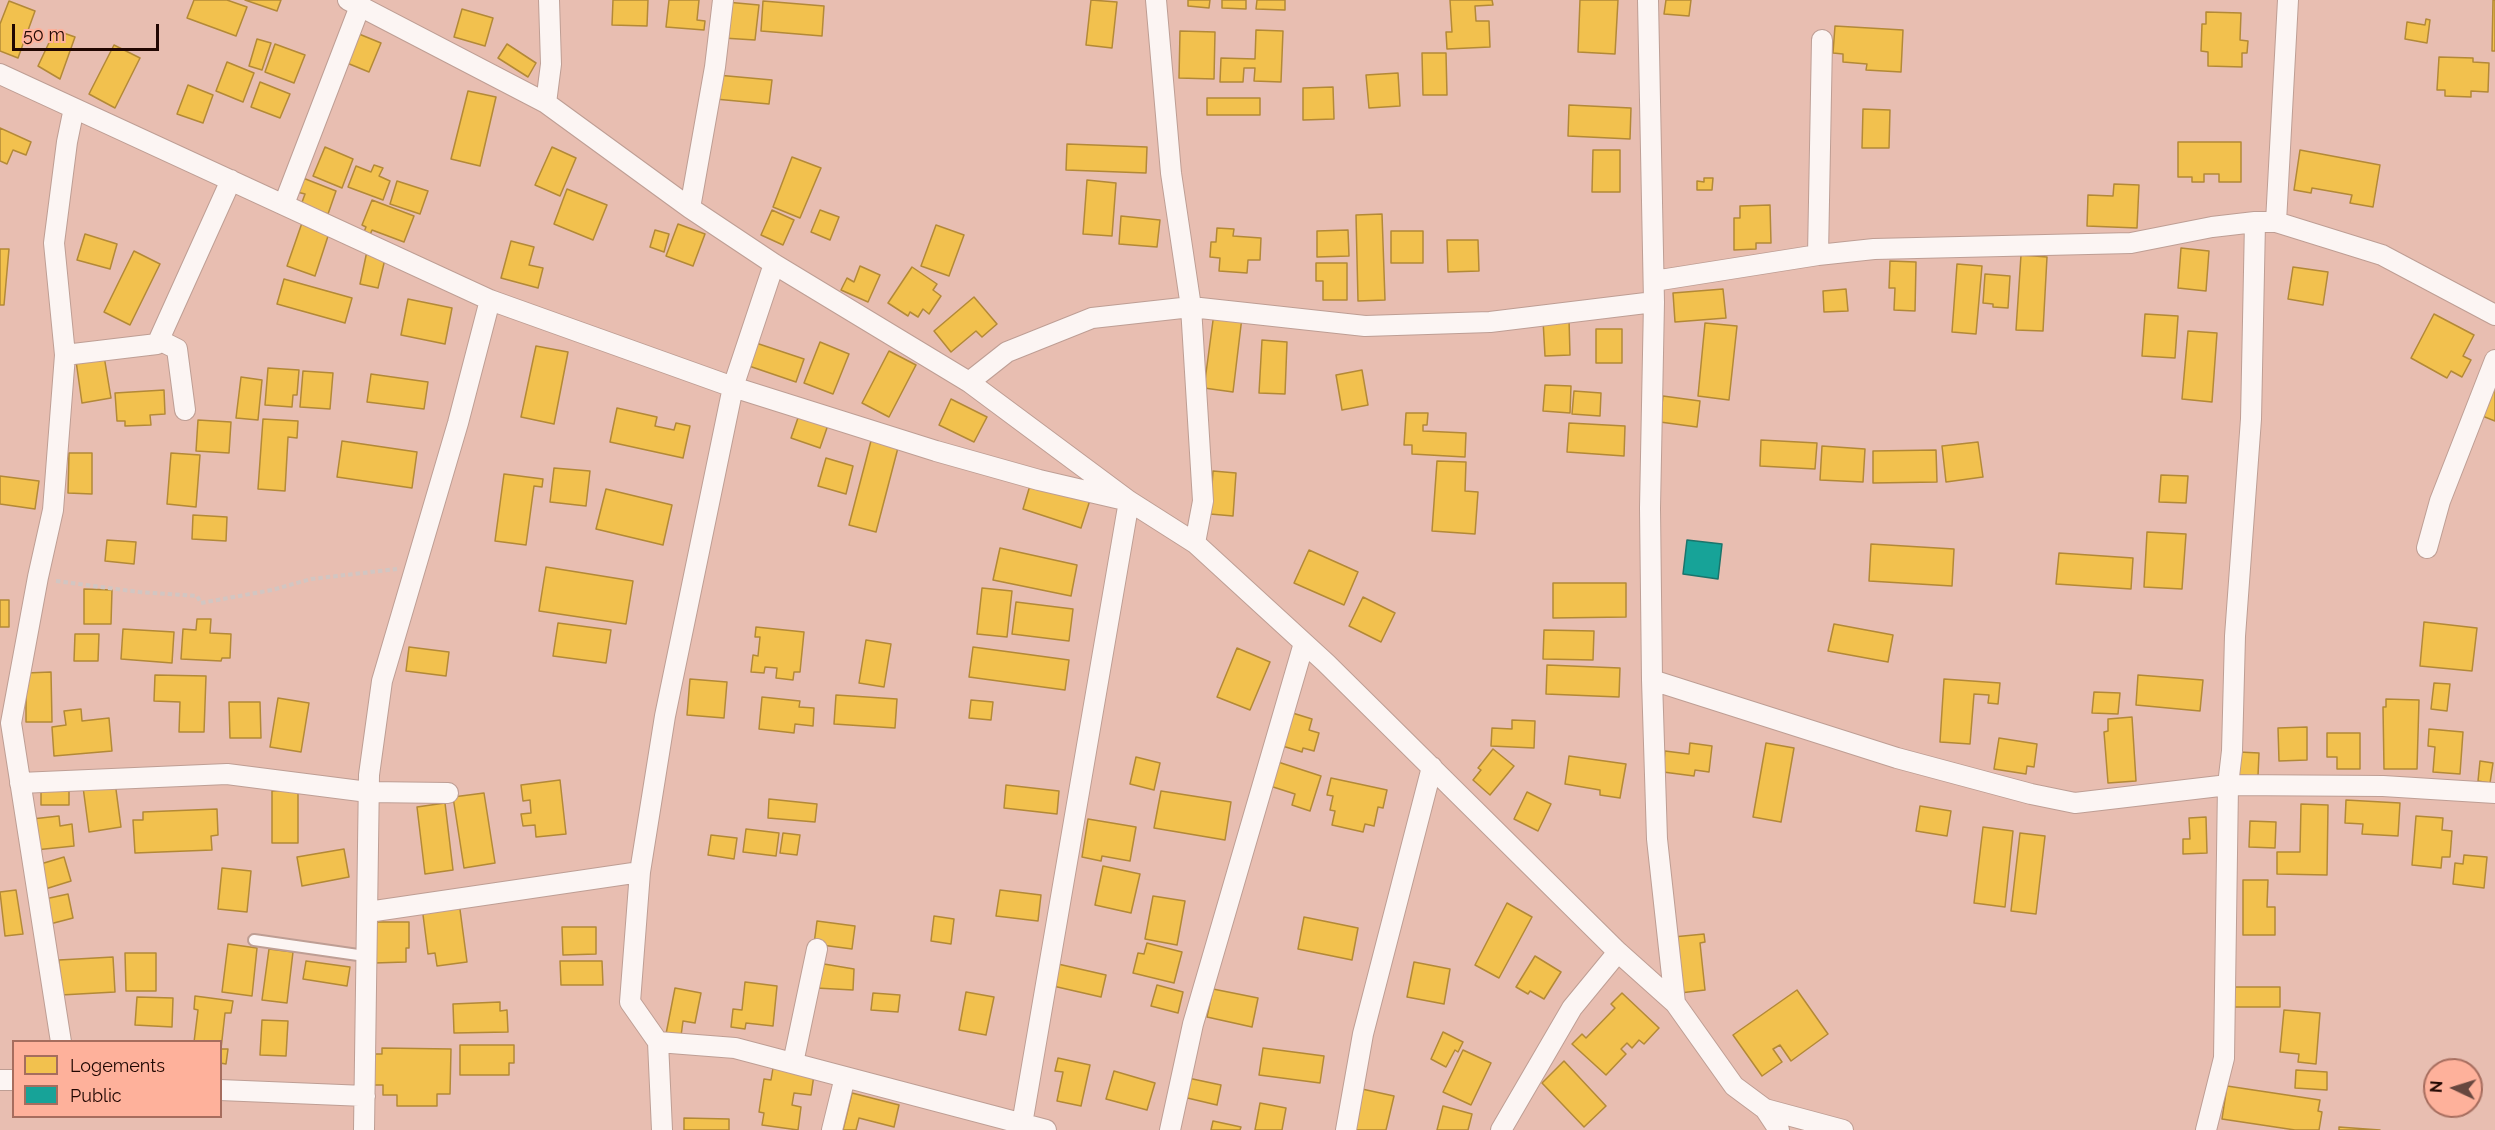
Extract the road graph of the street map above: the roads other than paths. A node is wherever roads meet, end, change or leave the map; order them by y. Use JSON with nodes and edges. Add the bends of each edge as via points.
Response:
{"nodes":[{"id":1,"x":549,"y":0,"type":"edge"},
{"id":2,"x":723,"y":0,"type":"edge"},
{"id":3,"x":1156,"y":0,"type":"edge"},
{"id":4,"x":1648,"y":0,"type":"edge"},
{"id":5,"x":2289,"y":0,"type":"edge"},
{"id":6,"x":354,"y":3,"type":"edge"},
{"id":7,"x":1822,"y":40,"type":"dead end"},
{"id":8,"x":0,"y":74,"type":"edge"},
{"id":9,"x":546,"y":103,"type":"junction"},
{"id":10,"x":74,"y":108,"type":"junction"},
{"id":11,"x":231,"y":180,"type":"junction"},
{"id":12,"x":284,"y":204,"type":"junction"},
{"id":13,"x":690,"y":208,"type":"junction"},
{"id":14,"x":2255,"y":222,"type":"junction"},
{"id":15,"x":2276,"y":222,"type":"junction"},
{"id":16,"x":1818,"y":255,"type":"junction"},
{"id":17,"x":774,"y":264,"type":"junction"},
{"id":18,"x":1654,"y":281,"type":"junction"},
{"id":19,"x":490,"y":300,"type":"junction"},
{"id":20,"x":1654,"y":302,"type":"junction"},
{"id":21,"x":1191,"y":307,"type":"junction"},
{"id":22,"x":2495,"y":315,"type":"edge"},
{"id":23,"x":159,"y":340,"type":"junction"},
{"id":24,"x":65,"y":355,"type":"junction"},
{"id":25,"x":2495,"y":360,"type":"edge"},
{"id":26,"x":969,"y":382,"type":"junction"},
{"id":27,"x":733,"y":387,"type":"junction"},
{"id":28,"x":185,"y":410,"type":"dead end"},
{"id":29,"x":1129,"y":501,"type":"junction"},
{"id":30,"x":1195,"y":543,"type":"junction"},
{"id":31,"x":2427,"y":548,"type":"dead end"},
{"id":32,"x":1304,"y":643,"type":"junction"},
{"id":33,"x":1652,"y":680,"type":"junction"},
{"id":34,"x":8,"y":759,"type":"edge"},
{"id":35,"x":1432,"y":767,"type":"junction"},
{"id":36,"x":20,"y":783,"type":"junction"},
{"id":37,"x":2228,"y":785,"type":"junction"},
{"id":38,"x":368,"y":792,"type":"junction"},
{"id":39,"x":448,"y":793,"type":"dead end"},
{"id":40,"x":2495,"y":793,"type":"edge"},
{"id":41,"x":640,"y":872,"type":"junction"},
{"id":42,"x":368,"y":912,"type":"junction"},
{"id":43,"x":254,"y":940,"type":"dead end"},
{"id":44,"x":817,"y":949,"type":"dead end"},
{"id":45,"x":1618,"y":952,"type":"junction"},
{"id":46,"x":365,"y":956,"type":"junction"},
{"id":47,"x":1675,"y":1003,"type":"junction"},
{"id":48,"x":61,"y":1040,"type":"edge"},
{"id":49,"x":658,"y":1042,"type":"junction"},
{"id":50,"x":793,"y":1063,"type":"junction"},
{"id":51,"x":845,"y":1077,"type":"junction"},
{"id":52,"x":222,"y":1090,"type":"edge"},
{"id":53,"x":365,"y":1096,"type":"junction"},
{"id":54,"x":1765,"y":1109,"type":"junction"},
{"id":55,"x":1021,"y":1126,"type":"edge"},
{"id":56,"x":364,"y":1130,"type":"edge"},
{"id":57,"x":662,"y":1130,"type":"edge"},
{"id":58,"x":832,"y":1130,"type":"edge"},
{"id":59,"x":1046,"y":1130,"type":"edge"},
{"id":60,"x":1170,"y":1130,"type":"edge"},
{"id":61,"x":1346,"y":1130,"type":"edge"},
{"id":62,"x":1501,"y":1130,"type":"edge"},
{"id":63,"x":1779,"y":1130,"type":"edge"},
{"id":64,"x":1843,"y":1130,"type":"edge"},
{"id":65,"x":2206,"y":1130,"type":"edge"}],
"edges":[{"from":1,"to":9,"type":"street","via":[[551,64]]},
{"from":2,"to":13,"type":"street"},
{"from":3,"to":21,"type":"street","via":[[1171,173]]},
{"from":4,"to":18,"type":"street"},
{"from":5,"to":15,"type":"street"},
{"from":6,"to":9,"type":"street"},
{"from":6,"to":12,"type":"street"},
{"from":7,"to":16,"type":"street"},
{"from":8,"to":10,"type":"street"},
{"from":9,"to":13,"type":"street"},
{"from":10,"to":11,"type":"street"},
{"from":10,"to":24,"type":"street","via":[[54,243]]},
{"from":11,"to":12,"type":"street"},
{"from":11,"to":23,"type":"street"},
{"from":12,"to":19,"type":"street"},
{"from":13,"to":17,"type":"street"},
{"from":14,"to":15,"type":"street"},
{"from":14,"to":16,"type":"street","via":[[2131,243],[1874,249]]},
{"from":14,"to":37,"type":"street","via":[[2251,419],[2239,559]]},
{"from":15,"to":22,"type":"street","via":[[2382,255]]},
{"from":16,"to":18,"type":"street"},
{"from":17,"to":26,"type":"street"},
{"from":17,"to":27,"type":"street"},
{"from":18,"to":20,"type":"street"},
{"from":19,"to":27,"type":"street"},
{"from":19,"to":38,"type":"street","via":[[382,681]]},
{"from":20,"to":21,"type":"street","via":[[1490,322],[1365,326]]},
{"from":20,"to":33,"type":"street"},
{"from":21,"to":26,"type":"street","via":[[1092,318],[1007,352]]},
{"from":21,"to":30,"type":"street","via":[[1203,501]]},
{"from":23,"to":24,"type":"street","via":[[157,344]]},
{"from":23,"to":28,"type":"street","via":[[177,349]]},
{"from":24,"to":34,"type":"street","via":[[53,510],[11,723]]},
{"from":25,"to":31,"type":"street","via":[[2440,501]]},
{"from":26,"to":29,"type":"street"},
{"from":27,"to":29,"type":"street","via":[[948,454]]},
{"from":27,"to":41,"type":"street","via":[[665,716]]},
{"from":29,"to":30,"type":"street"},
{"from":29,"to":55,"type":"street"},
{"from":30,"to":32,"type":"street"},
{"from":32,"to":35,"type":"street"},
{"from":32,"to":60,"type":"street","via":[[1193,1024]]},
{"from":33,"to":37,"type":"street","via":[[1897,758],[2075,803]]},
{"from":33,"to":47,"type":"street","via":[[1657,839]]},
{"from":34,"to":36,"type":"street"},
{"from":35,"to":45,"type":"street"},
{"from":35,"to":61,"type":"street","via":[[1363,1034]]},
{"from":36,"to":38,"type":"street","via":[[227,774]]},
{"from":36,"to":48,"type":"street"},
{"from":37,"to":40,"type":"street","via":[[2383,786]]},
{"from":37,"to":65,"type":"street","via":[[2224,1058]]},
{"from":38,"to":39,"type":"street"},
{"from":38,"to":42,"type":"street"},
{"from":41,"to":42,"type":"street"},
{"from":41,"to":49,"type":"street","via":[[630,1002]]},
{"from":42,"to":46,"type":"street"},
{"from":43,"to":46,"type":"lane"},
{"from":44,"to":50,"type":"street"},
{"from":45,"to":47,"type":"street"},
{"from":45,"to":62,"type":"street","via":[[1572,1008]]},
{"from":46,"to":53,"type":"street"},
{"from":47,"to":54,"type":"street","via":[[1734,1086]]},
{"from":49,"to":50,"type":"street","via":[[735,1048]]},
{"from":49,"to":57,"type":"street"},
{"from":50,"to":51,"type":"street"},
{"from":51,"to":55,"type":"street"},
{"from":51,"to":58,"type":"street"},
{"from":52,"to":53,"type":"street"},
{"from":53,"to":56,"type":"street"},
{"from":54,"to":63,"type":"street"},
{"from":54,"to":64,"type":"street"},
{"from":55,"to":59,"type":"street"}]}
